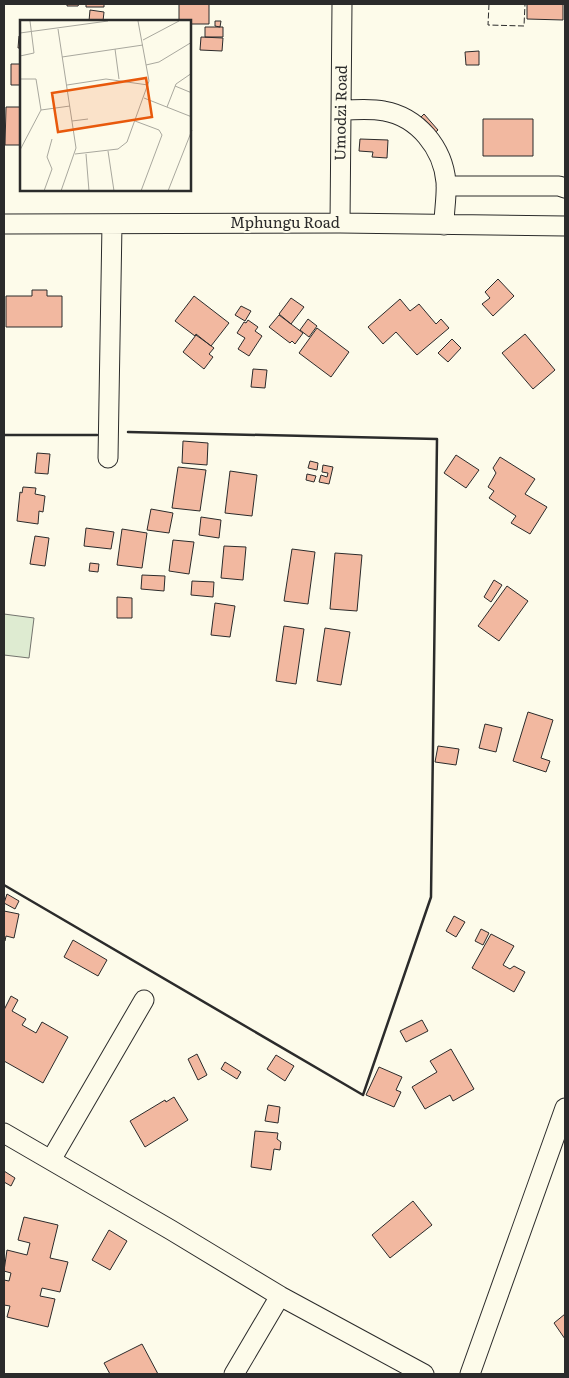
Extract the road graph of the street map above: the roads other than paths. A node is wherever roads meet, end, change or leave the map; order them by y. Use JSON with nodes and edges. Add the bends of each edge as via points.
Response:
{"nodes":[{"id":1,"x":342,"y":4,"type":"edge"},
{"id":2,"x":341,"y":110,"type":"junction"},
{"id":3,"x":446,"y":186,"type":"junction"},
{"id":4,"x":565,"y":188,"type":"edge"},
{"id":5,"x":340,"y":223,"type":"junction"},
{"id":6,"x":4,"y":224,"type":"edge"},
{"id":7,"x":112,"y":224,"type":"junction"},
{"id":8,"x":444,"y":225,"type":"junction"},
{"id":9,"x":565,"y":226,"type":"edge"},
{"id":10,"x":108,"y":458,"type":"dead end"},
{"id":11,"x":144,"y":1000,"type":"dead end"},
{"id":12,"x":565,"y":1108,"type":"edge"},
{"id":13,"x":4,"y":1133,"type":"edge"},
{"id":14,"x":51,"y":1160,"type":"junction"},
{"id":15,"x":280,"y":1296,"type":"junction"},
{"id":16,"x":234,"y":1374,"type":"edge"},
{"id":17,"x":424,"y":1374,"type":"edge"},
{"id":18,"x":470,"y":1374,"type":"edge"}],
"edges":[{"from":1,"to":2,"type":"street","name":"Umodzi Road"},
{"from":2,"to":3,"type":"street","via":[[384,111],[410,121],[431,141],[438,153]]},
{"from":2,"to":5,"type":"street","name":"Umodzi Road"},
{"from":3,"to":4,"type":"street"},
{"from":3,"to":8,"type":"street"},
{"from":5,"to":7,"type":"street","name":"Mphungu Road"},
{"from":5,"to":8,"type":"street","name":"Mphungu Road"},
{"from":6,"to":7,"type":"street","name":"Mphungu Road"},
{"from":7,"to":10,"type":"street"},
{"from":8,"to":9,"type":"street","name":"Mphungu Road"},
{"from":11,"to":14,"type":"street"},
{"from":12,"to":18,"type":"street"},
{"from":13,"to":14,"type":"street"},
{"from":14,"to":15,"type":"street"},
{"from":15,"to":16,"type":"street"},
{"from":15,"to":17,"type":"street"}]}
